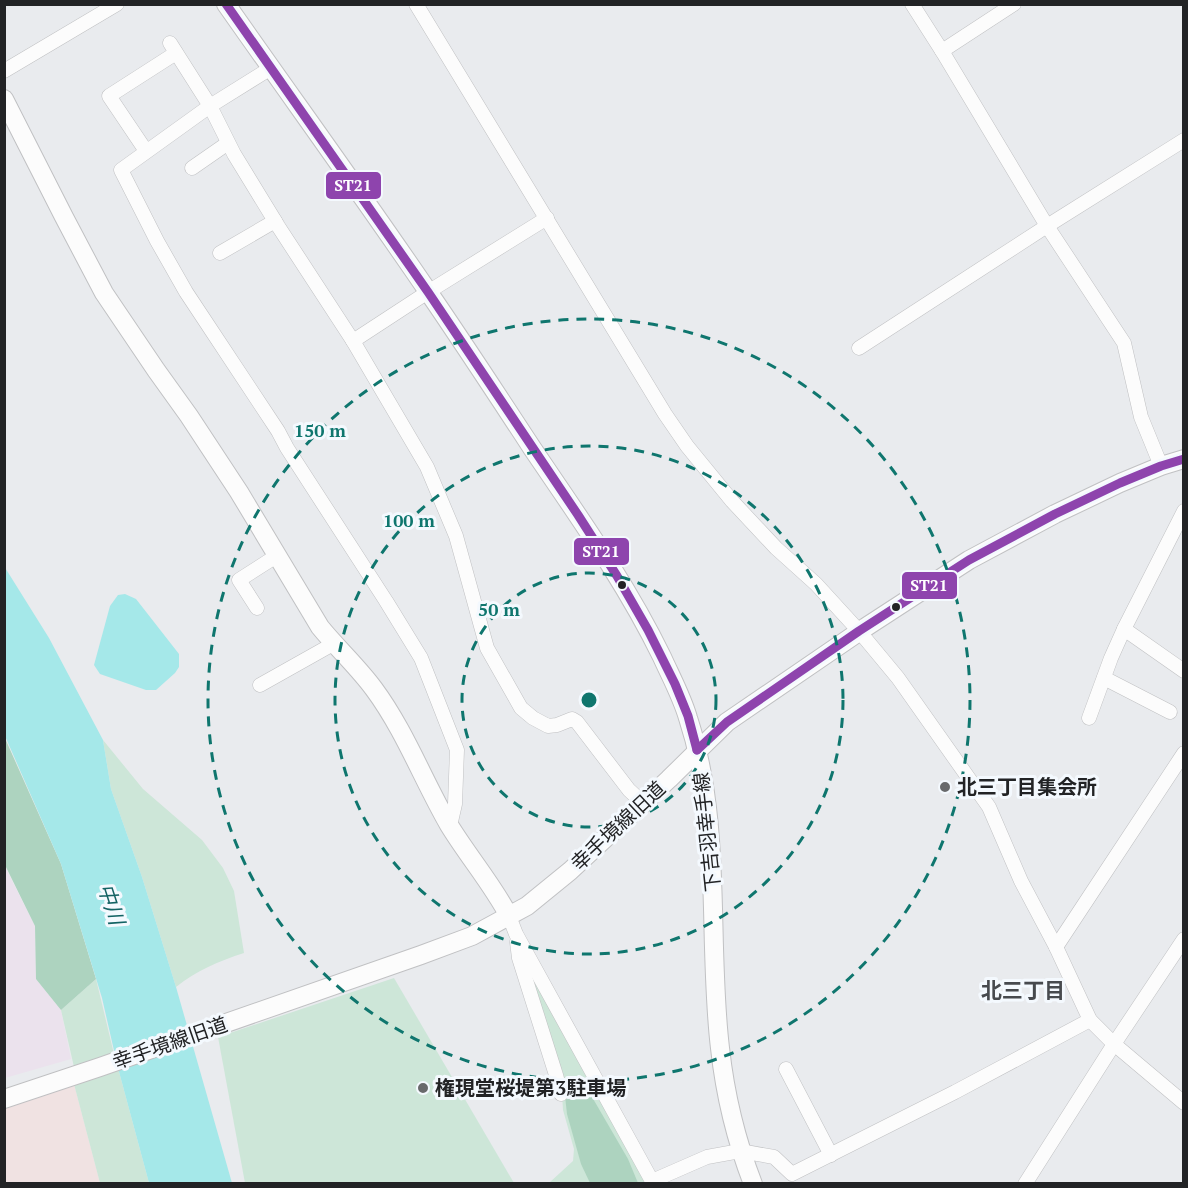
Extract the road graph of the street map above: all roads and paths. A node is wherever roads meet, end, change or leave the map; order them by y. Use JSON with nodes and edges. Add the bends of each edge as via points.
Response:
{"nodes":[{"id":1,"x":117,"y":4,"type":"edge"},
{"id":2,"x":226,"y":4,"type":"edge"},
{"id":3,"x":416,"y":4,"type":"edge"},
{"id":4,"x":912,"y":4,"type":"edge"},
{"id":5,"x":1014,"y":4,"type":"edge"},
{"id":6,"x":942,"y":51,"type":"junction"},
{"id":7,"x":271,"y":68,"type":"junction"},
{"id":8,"x":4,"y":71,"type":"edge"},
{"id":9,"x":4,"y":99,"type":"edge"},
{"id":10,"x":210,"y":106,"type":"junction"},
{"id":11,"x":1184,"y":140,"type":"edge"},
{"id":12,"x":228,"y":143,"type":"junction"},
{"id":13,"x":146,"y":151,"type":"junction"},
{"id":14,"x":192,"y":168,"type":"dead end"},
{"id":15,"x":547,"y":218,"type":"junction"},
{"id":16,"x":276,"y":221,"type":"junction"},
{"id":17,"x":1047,"y":226,"type":"junction"},
{"id":18,"x":220,"y":253,"type":"dead end"},
{"id":19,"x":428,"y":292,"type":"junction"},
{"id":20,"x":353,"y":342,"type":"junction"},
{"id":21,"x":859,"y":348,"type":"dead end"},
{"id":22,"x":1184,"y":459,"type":"edge"},
{"id":23,"x":1161,"y":465,"type":"junction"},
{"id":24,"x":1184,"y":511,"type":"edge"},
{"id":25,"x":278,"y":555,"type":"junction"},
{"id":26,"x":257,"y":608,"type":"dead end"},
{"id":27,"x":1124,"y":629,"type":"junction"},
{"id":28,"x":859,"y":631,"type":"junction"},
{"id":29,"x":333,"y":644,"type":"junction"},
{"id":30,"x":1184,"y":670,"type":"edge"},
{"id":31,"x":1104,"y":678,"type":"junction"},
{"id":32,"x":260,"y":685,"type":"dead end"},
{"id":33,"x":1170,"y":712,"type":"dead end"},
{"id":34,"x":1089,"y":718,"type":"dead end"},
{"id":35,"x":697,"y":750,"type":"junction"},
{"id":36,"x":1184,"y":753,"type":"edge"},
{"id":37,"x":643,"y":803,"type":"junction"},
{"id":38,"x":450,"y":826,"type":"junction"},
{"id":39,"x":509,"y":916,"type":"junction"},
{"id":40,"x":516,"y":934,"type":"junction"},
{"id":41,"x":1184,"y":939,"type":"edge"},
{"id":42,"x":1056,"y":947,"type":"junction"},
{"id":43,"x":1090,"y":1020,"type":"junction"},
{"id":44,"x":1113,"y":1044,"type":"junction"},
{"id":45,"x":786,"y":1069,"type":"dead end"},
{"id":46,"x":561,"y":1094,"type":"dead end"},
{"id":47,"x":4,"y":1099,"type":"edge"},
{"id":48,"x":1184,"y":1103,"type":"edge"},
{"id":49,"x":740,"y":1150,"type":"junction"},
{"id":50,"x":831,"y":1155,"type":"junction"},
{"id":51,"x":753,"y":1184,"type":"edge"},
{"id":52,"x":1025,"y":1184,"type":"edge"}],
"edges":[{"from":1,"to":8,"type":"street"},
{"from":2,"to":7,"type":"street","name":"下吉羽幸手線"},
{"from":3,"to":15,"type":"street"},
{"from":4,"to":6,"type":"street"},
{"from":5,"to":6,"type":"street"},
{"from":6,"to":17,"type":"street"},
{"from":7,"to":10,"type":"street"},
{"from":7,"to":19,"type":"street","name":"下吉羽幸手線"},
{"from":9,"to":25,"type":"street","via":[[104,293],[196,425]]},
{"from":10,"to":12,"type":"street"},
{"from":10,"to":13,"type":"street"},
{"from":10,"to":13,"type":"street","via":[[173,48],[109,96]]},
{"from":11,"to":17,"type":"street"},
{"from":12,"to":14,"type":"street"},
{"from":12,"to":16,"type":"street"},
{"from":13,"to":38,"type":"street","via":[[121,170],[157,241],[421,658],[457,750]]},
{"from":15,"to":19,"type":"street"},
{"from":15,"to":28,"type":"street","via":[[687,446],[732,501]]},
{"from":16,"to":18,"type":"street"},
{"from":16,"to":20,"type":"street"},
{"from":17,"to":21,"type":"street"},
{"from":17,"to":23,"type":"street","via":[[1124,343],[1141,417]]},
{"from":19,"to":20,"type":"street"},
{"from":19,"to":35,"type":"street","name":"下吉羽幸手線","via":[[617,576],[675,684]]},
{"from":20,"to":37,"type":"street","via":[[427,467],[456,536],[487,648],[521,708],[548,726],[572,719],[577,722]]},
{"from":22,"to":23,"type":"street","name":"幸手境線旧道"},
{"from":23,"to":28,"type":"street","name":"幸手境線旧道","via":[[1054,514],[969,560]]},
{"from":24,"to":27,"type":"street"},
{"from":25,"to":26,"type":"street","via":[[239,580]]},
{"from":25,"to":29,"type":"street"},
{"from":27,"to":30,"type":"street"},
{"from":27,"to":31,"type":"street"},
{"from":28,"to":35,"type":"street","name":"幸手境線旧道","via":[[727,722]]},
{"from":28,"to":42,"type":"street","via":[[898,678],[989,807]]},
{"from":29,"to":32,"type":"street"},
{"from":29,"to":38,"type":"street","via":[[374,690],[404,737]]},
{"from":31,"to":33,"type":"street"},
{"from":31,"to":34,"type":"street"},
{"from":35,"to":37,"type":"street","name":"幸手境線旧道"},
{"from":35,"to":49,"type":"street","name":"下吉羽幸手線","via":[[712,854],[720,1048]]},
{"from":36,"to":42,"type":"street"},
{"from":37,"to":39,"type":"street","name":"幸手境線旧道","via":[[570,871]]},
{"from":38,"to":39,"type":"street"},
{"from":39,"to":40,"type":"street"},
{"from":39,"to":47,"type":"street","name":"幸手境線旧道","via":[[472,936],[421,955]]},
{"from":40,"to":46,"type":"street","via":[[519,958]]},
{"from":40,"to":49,"type":"street","via":[[652,1181],[707,1157]]},
{"from":41,"to":44,"type":"street"},
{"from":42,"to":43,"type":"street"},
{"from":43,"to":44,"type":"street"},
{"from":43,"to":50,"type":"street"},
{"from":44,"to":48,"type":"street"},
{"from":44,"to":52,"type":"street"},
{"from":45,"to":50,"type":"street"},
{"from":49,"to":50,"type":"street","via":[[774,1157],[792,1174]]},
{"from":49,"to":51,"type":"street","name":"下吉羽幸手線"}]}
